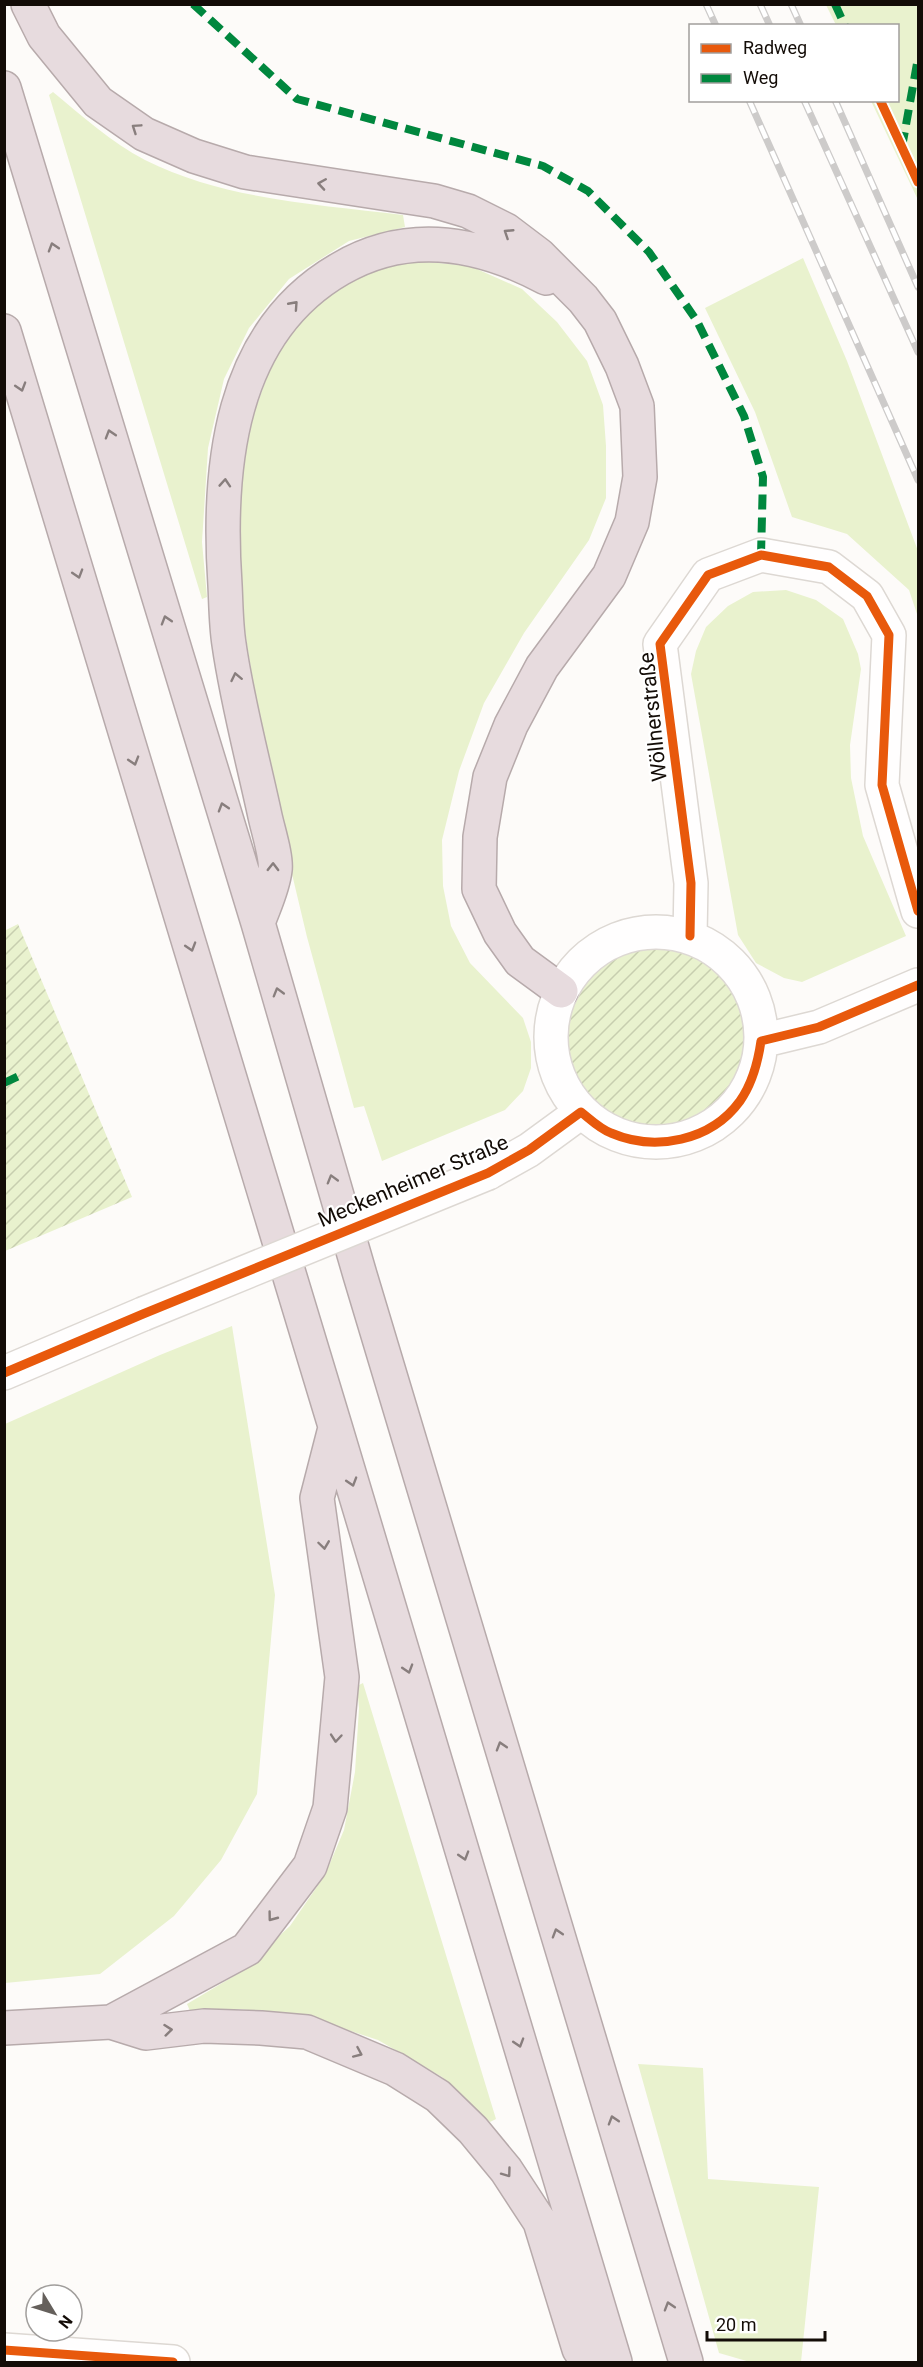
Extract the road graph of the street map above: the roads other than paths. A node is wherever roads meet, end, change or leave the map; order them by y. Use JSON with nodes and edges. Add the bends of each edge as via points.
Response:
{"nodes":[{"id":1,"x":28,"y":4,"type":"edge"},
{"id":2,"x":4,"y":88,"type":"edge"},
{"id":3,"x":584,"y":299,"type":"junction"},
{"id":4,"x":4,"y":331,"type":"edge"},
{"id":5,"x":918,"y":911,"type":"edge"},
{"id":6,"x":258,"y":923,"type":"junction"},
{"id":7,"x":690,"y":936,"type":"junction"},
{"id":8,"x":918,"y":986,"type":"edge"},
{"id":9,"x":561,"y":991,"type":"junction"},
{"id":10,"x":761,"y":1041,"type":"junction"},
{"id":11,"x":581,"y":1112,"type":"junction"},
{"id":12,"x":4,"y":1373,"type":"edge"},
{"id":13,"x":335,"y":1426,"type":"junction"},
{"id":14,"x":111,"y":2022,"type":"junction"},
{"id":15,"x":4,"y":2028,"type":"edge"},
{"id":16,"x":4,"y":2350,"type":"edge"},
{"id":17,"x":173,"y":2362,"type":"edge"},
{"id":18,"x":588,"y":2362,"type":"edge"},
{"id":19,"x":615,"y":2362,"type":"edge"},
{"id":20,"x":686,"y":2362,"type":"edge"}],
"edges":[{"from":3,"to":1,"type":"highway","one_way":true,"via":[[539,255],[506,231],[468,211],[434,201],[245,172],[144,134],[98,102],[44,36]]},
{"from":6,"to":2,"type":"highway","one_way":true},
{"from":6,"to":3,"type":"highway","one_way":true,"via":[[276,869],[229,644],[221,535],[227,452],[235,416],[249,375],[273,329],[324,278],[359,258],[410,244],[454,244],[518,263]]},
{"from":3,"to":9,"type":"highway","via":[[600,321],[637,406],[640,477],[632,522],[609,576],[542,667],[489,777],[480,837],[478,889],[500,933],[520,961]]},
{"from":4,"to":13,"type":"highway","one_way":true},
{"from":5,"to":7,"type":"street","name":"Wöllnerstraße","via":[[882,785],[889,635],[867,596],[829,567],[761,555],[708,575],[660,644],[691,883]]},
{"from":20,"to":6,"type":"highway","one_way":true},
{"from":7,"to":9,"type":"street","via":[[655,931],[620,938],[585,959]]},
{"from":7,"to":10,"type":"street","via":[[710,945],[739,970],[757,1008]]},
{"from":8,"to":10,"type":"street","via":[[819,1027]]},
{"from":9,"to":11,"type":"street","via":[[552,1027],[553,1055],[565,1092]]},
{"from":10,"to":11,"type":"street","via":[[758,1062],[740,1101],[723,1119],[694,1136],[652,1143],[631,1140],[610,1133]]},
{"from":11,"to":12,"type":"street","name":"Meckenheimer Straße","bridge":true,"via":[[529,1150],[488,1173]]},
{"from":13,"to":14,"type":"highway","one_way":true,"via":[[317,1498],[342,1677],[330,1808],[310,1866],[247,1949]]},
{"from":13,"to":19,"type":"highway","one_way":true},
{"from":14,"to":15,"type":"highway"},
{"from":14,"to":18,"type":"highway","one_way":true,"via":[[146,2033],[204,2026],[307,2032],[395,2069],[438,2096],[499,2162],[540,2222],[579,2349]]},
{"from":16,"to":17,"type":"street"}]}
